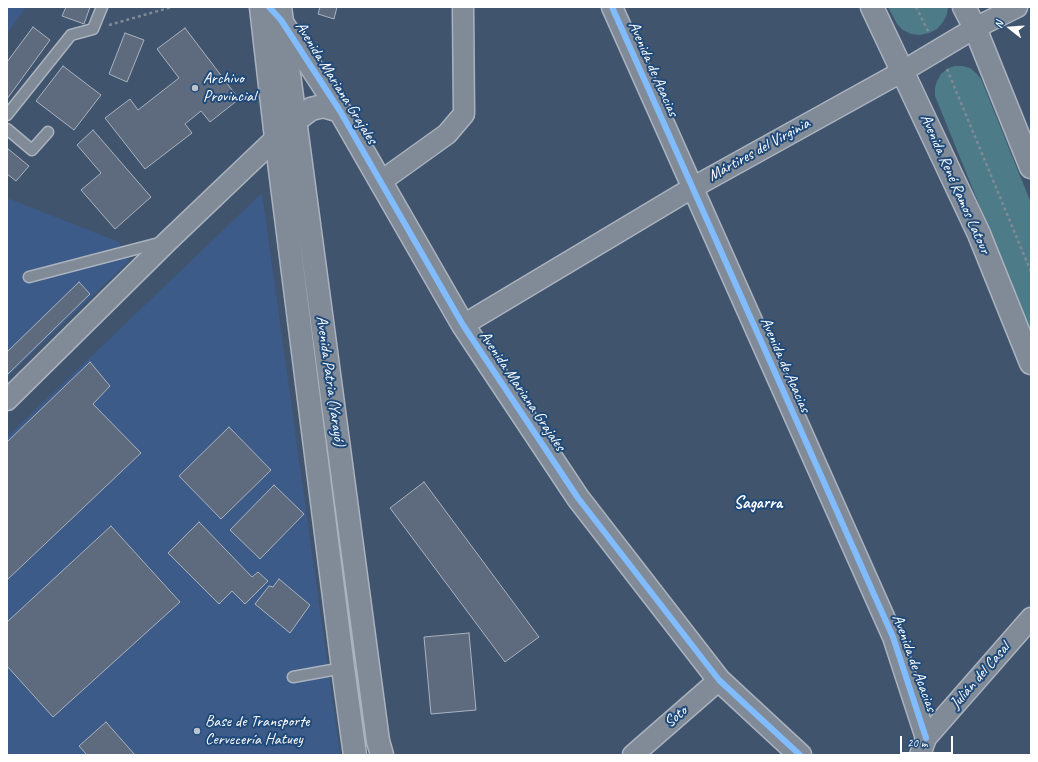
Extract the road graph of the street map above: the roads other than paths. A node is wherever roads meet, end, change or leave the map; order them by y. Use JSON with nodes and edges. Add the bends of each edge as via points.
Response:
{"nodes":[{"id":1,"x":102,"y":7,"type":"edge"},
{"id":2,"x":261,"y":7,"type":"edge"},
{"id":3,"x":463,"y":7,"type":"edge"},
{"id":4,"x":612,"y":7,"type":"edge"},
{"id":5,"x":872,"y":7,"type":"edge"},
{"id":6,"x":964,"y":7,"type":"edge"},
{"id":7,"x":1017,"y":7,"type":"edge"},
{"id":8,"x":277,"y":11,"type":"edge"},
{"id":9,"x":975,"y":28,"type":"junction"},
{"id":10,"x":903,"y":71,"type":"junction"},
{"id":11,"x":340,"y":111,"type":"junction"},
{"id":12,"x":7,"y":115,"type":"edge"},
{"id":13,"x":295,"y":121,"type":"junction"},
{"id":14,"x":7,"y":129,"type":"edge"},
{"id":15,"x":48,"y":132,"type":"dead end"},
{"id":16,"x":276,"y":138,"type":"junction"},
{"id":17,"x":1031,"y":167,"type":"edge"},
{"id":18,"x":380,"y":182,"type":"junction"},
{"id":19,"x":692,"y":188,"type":"junction"},
{"id":20,"x":169,"y":240,"type":"junction"},
{"id":21,"x":30,"y":277,"type":"dead end"},
{"id":22,"x":463,"y":325,"type":"junction"},
{"id":23,"x":1031,"y":363,"type":"edge"},
{"id":24,"x":7,"y":400,"type":"edge"},
{"id":25,"x":1031,"y":618,"type":"edge"},
{"id":26,"x":343,"y":668,"type":"junction"},
{"id":27,"x":293,"y":676,"type":"dead end"},
{"id":28,"x":720,"y":680,"type":"junction"},
{"id":29,"x":923,"y":746,"type":"edge"},
{"id":30,"x":355,"y":755,"type":"edge"},
{"id":31,"x":382,"y":755,"type":"edge"},
{"id":32,"x":633,"y":755,"type":"edge"},
{"id":33,"x":800,"y":755,"type":"edge"}],
"edges":[{"from":1,"to":12,"type":"lane","via":[[93,29],[71,35]]},
{"from":2,"to":16,"type":"street","name":"Avenida Patria (Yarayó)"},
{"from":3,"to":18,"type":"street","via":[[464,114],[446,134]]},
{"from":4,"to":19,"type":"street","name":"Avenida de Acacias"},
{"from":5,"to":10,"type":"street","name":"Avenida René Ramos Latour"},
{"from":6,"to":9,"type":"street"},
{"from":7,"to":9,"type":"street","name":"Mártires del Virginia"},
{"from":8,"to":11,"type":"street","name":"Avenida Mariana Grajales"},
{"from":8,"to":13,"type":"street","name":"Avenida Patria (Yarayó)"},
{"from":9,"to":10,"type":"street","name":"Mártires del Virginia"},
{"from":9,"to":17,"type":"street"},
{"from":10,"to":19,"type":"street","name":"Mártires del Virginia"},
{"from":10,"to":23,"type":"street","name":"Avenida René Ramos Latour","via":[[979,234]]},
{"from":11,"to":13,"type":"street","via":[[323,106],[312,109]]},
{"from":11,"to":18,"type":"street","name":"Avenida Mariana Grajales"},
{"from":13,"to":31,"type":"street","name":"Avenida Patria (Yarayó)","via":[[378,741]]},
{"from":14,"to":15,"type":"lane","via":[[32,150]]},
{"from":16,"to":20,"type":"street"},
{"from":16,"to":26,"type":"street","name":"Avenida Patria (Yarayó)"},
{"from":18,"to":22,"type":"street","name":"Avenida Mariana Grajales"},
{"from":19,"to":22,"type":"street","name":"Mártires del Virginia"},
{"from":19,"to":29,"type":"street","name":"Avenida de Acacias","via":[[893,637]]},
{"from":20,"to":21,"type":"lane"},
{"from":20,"to":24,"type":"street"},
{"from":22,"to":28,"type":"street","name":"Avenida Mariana Grajales","via":[[578,498]]},
{"from":25,"to":29,"type":"street","name":"Julián del Casal"},
{"from":26,"to":27,"type":"lane"},
{"from":26,"to":30,"type":"street","name":"Avenida Patria (Yarayó)"},
{"from":28,"to":32,"type":"street","name":"Soto"},
{"from":28,"to":33,"type":"street","name":"Avenida Mariana Grajales"}]}
